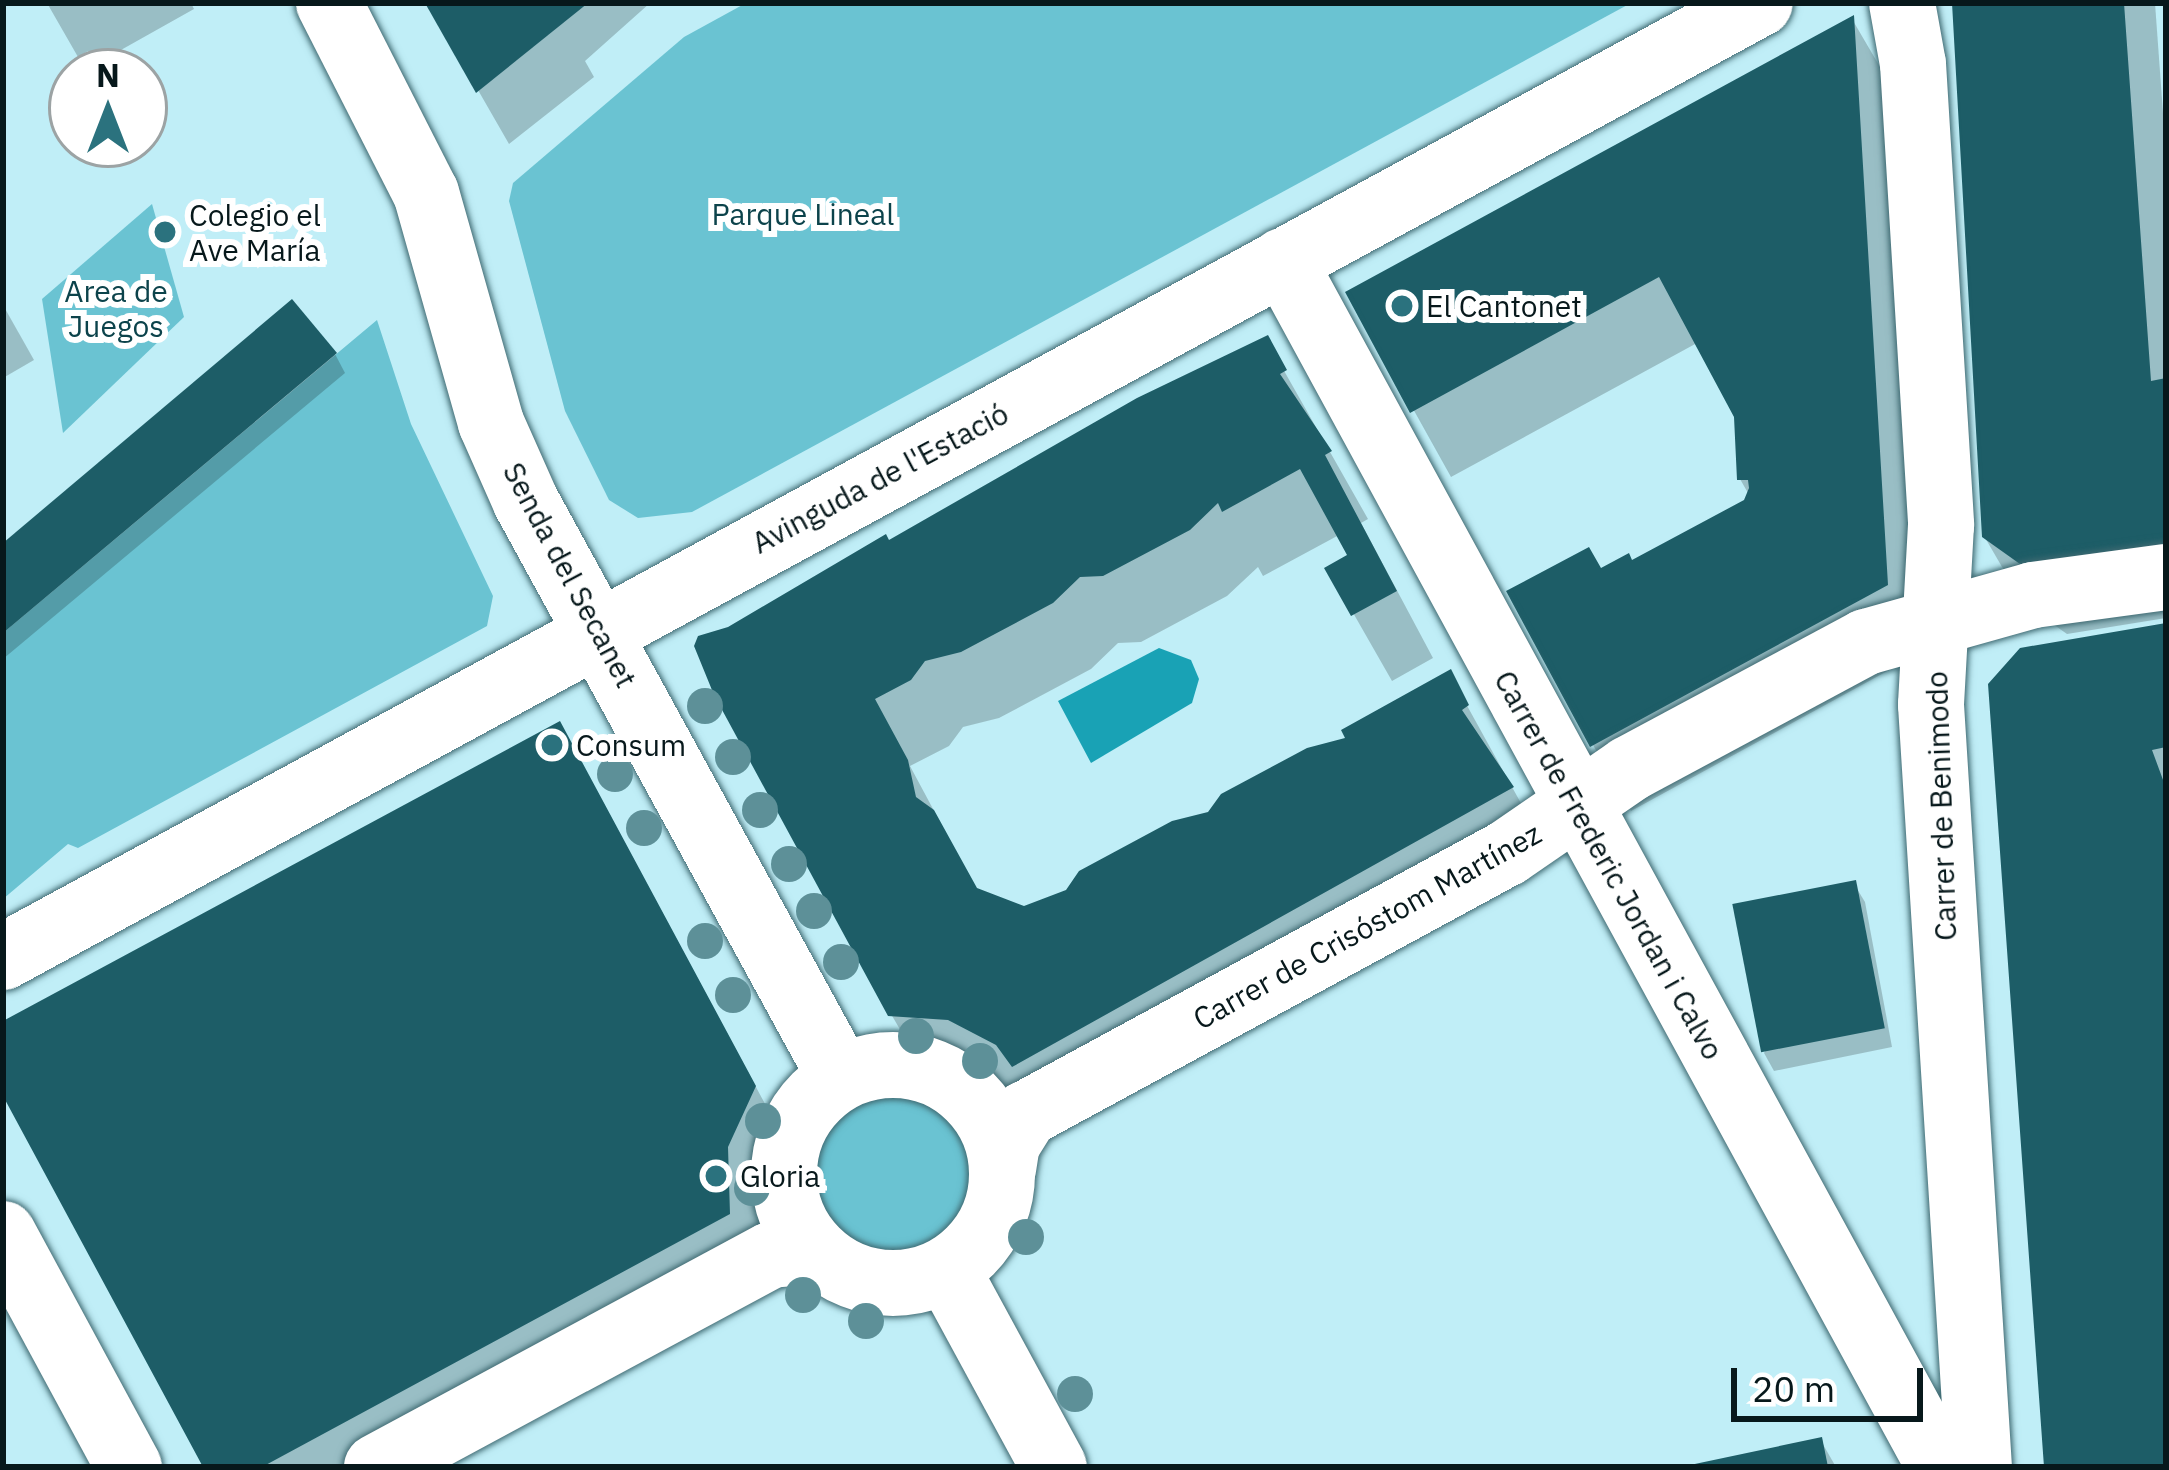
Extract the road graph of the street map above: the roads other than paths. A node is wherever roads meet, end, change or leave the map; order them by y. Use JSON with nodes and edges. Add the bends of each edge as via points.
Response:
{"nodes":[{"id":1,"x":329,"y":3,"type":"edge"},
{"id":2,"x":1760,"y":3,"type":"edge"},
{"id":3,"x":1902,"y":3,"type":"edge"},
{"id":4,"x":1283,"y":260,"type":"junction"},
{"id":5,"x":2166,"y":577,"type":"edge"},
{"id":6,"x":1937,"y":619,"type":"junction"},
{"id":7,"x":597,"y":630,"type":"junction"},
{"id":8,"x":1579,"y":804,"type":"junction"},
{"id":9,"x":3,"y":957,"type":"edge"},
{"id":10,"x":840,"y":1076,"type":"junction"},
{"id":11,"x":1004,"y":1169,"type":"junction"},
{"id":12,"x":3,"y":1234,"type":"edge"},
{"id":13,"x":831,"y":1265,"type":"junction"},
{"id":14,"x":947,"y":1270,"type":"junction"},
{"id":15,"x":128,"y":1467,"type":"edge"},
{"id":16,"x":377,"y":1467,"type":"edge"},
{"id":17,"x":1054,"y":1467,"type":"edge"},
{"id":18,"x":1940,"y":1467,"type":"edge"},
{"id":19,"x":1979,"y":1467,"type":"edge"}],
"edges":[{"from":1,"to":7,"type":"street","name":"Senda del Secanet","via":[[426,193],[480,387],[526,502]]},
{"from":2,"to":4,"type":"street","name":"Avinguda de l'Estació"},
{"from":3,"to":6,"type":"street","name":"Carrer de Benimodo","via":[[1913,64],[1941,525]]},
{"from":4,"to":7,"type":"street","name":"Avinguda de l'Estació"},
{"from":4,"to":8,"type":"street","name":"Carrer de Frederic Jordan i Calvo"},
{"from":5,"to":6,"type":"street","name":"Carrer de Crisóstom Martínez"},
{"from":6,"to":8,"type":"street","name":"Carrer de Crisóstom Martínez","via":[[1866,642]]},
{"from":6,"to":19,"type":"street","name":"Carrer de Benimodo","via":[[1931,705]]},
{"from":7,"to":9,"type":"street","name":"Avinguda de l'Estació"},
{"from":7,"to":10,"type":"street","name":"Senda del Secanet"},
{"from":8,"to":11,"type":"street","name":"Carrer de Crisóstom Martínez","via":[[1507,853],[1025,1114],[1013,1128]]},
{"from":8,"to":18,"type":"street","name":"Carrer de Frederic Jordan i Calvo"},
{"from":10,"to":11,"type":"street","via":[[904,1066],[949,1080],[985,1112]]},
{"from":10,"to":13,"type":"street","via":[[803,1114],[785,1156],[793,1218]]},
{"from":11,"to":14,"type":"street","via":[[989,1228]]},
{"from":12,"to":15,"type":"street"},
{"from":13,"to":14,"type":"street","via":[[888,1284]]},
{"from":13,"to":16,"type":"street","via":[[806,1252],[771,1255]]},
{"from":14,"to":17,"type":"street"}]}
